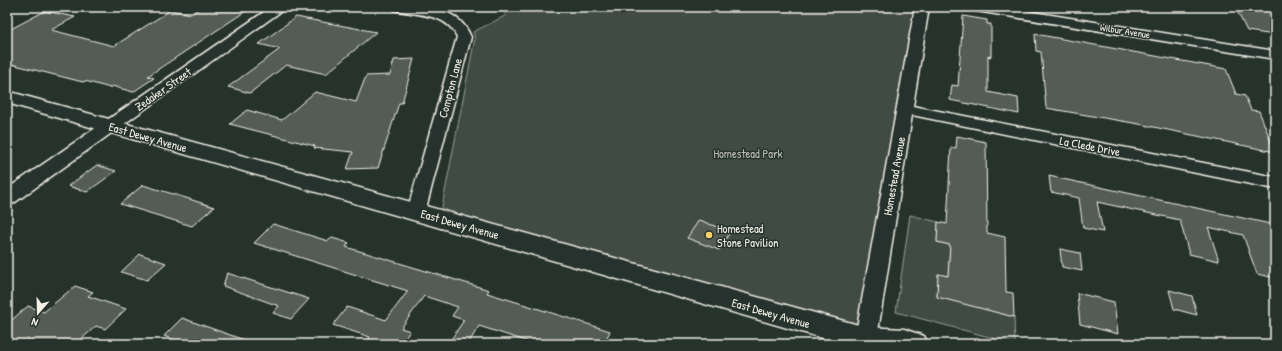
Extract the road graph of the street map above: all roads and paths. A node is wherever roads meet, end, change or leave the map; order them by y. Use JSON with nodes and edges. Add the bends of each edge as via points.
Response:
{"nodes":[{"id":1,"x":280,"y":7,"type":"edge"},
{"id":2,"x":400,"y":7,"type":"edge"},
{"id":3,"x":922,"y":7,"type":"edge"},
{"id":4,"x":976,"y":7,"type":"edge"},
{"id":5,"x":1275,"y":55,"type":"edge"},
{"id":6,"x":7,"y":97,"type":"edge"},
{"id":7,"x":905,"y":109,"type":"junction"},
{"id":8,"x":111,"y":126,"type":"junction"},
{"id":9,"x":1275,"y":183,"type":"edge"},
{"id":10,"x":7,"y":198,"type":"edge"},
{"id":11,"x":416,"y":212,"type":"junction"},
{"id":12,"x":865,"y":342,"type":"edge"},
{"id":13,"x":914,"y":344,"type":"edge"}],
"edges":[{"from":1,"to":8,"type":"street","name":"Zedaker Street"},
{"from":2,"to":11,"type":"street","name":"Compton Lane","via":[[449,18],[462,29],[464,37]]},
{"from":3,"to":7,"type":"street","name":"Homestead Avenue"},
{"from":4,"to":5,"type":"street","name":"Wilbur Avenue"},
{"from":6,"to":8,"type":"street","name":"East Dewey Avenue"},
{"from":7,"to":9,"type":"street","name":"La Clede Drive"},
{"from":7,"to":12,"type":"street","name":"Homestead Avenue"},
{"from":8,"to":10,"type":"street","name":"Zedaker Street"},
{"from":8,"to":11,"type":"street","name":"East Dewey Avenue"},
{"from":11,"to":12,"type":"street","name":"East Dewey Avenue"},
{"from":12,"to":13,"type":"street","name":"East Dewey Avenue","via":[[904,341]]}]}
